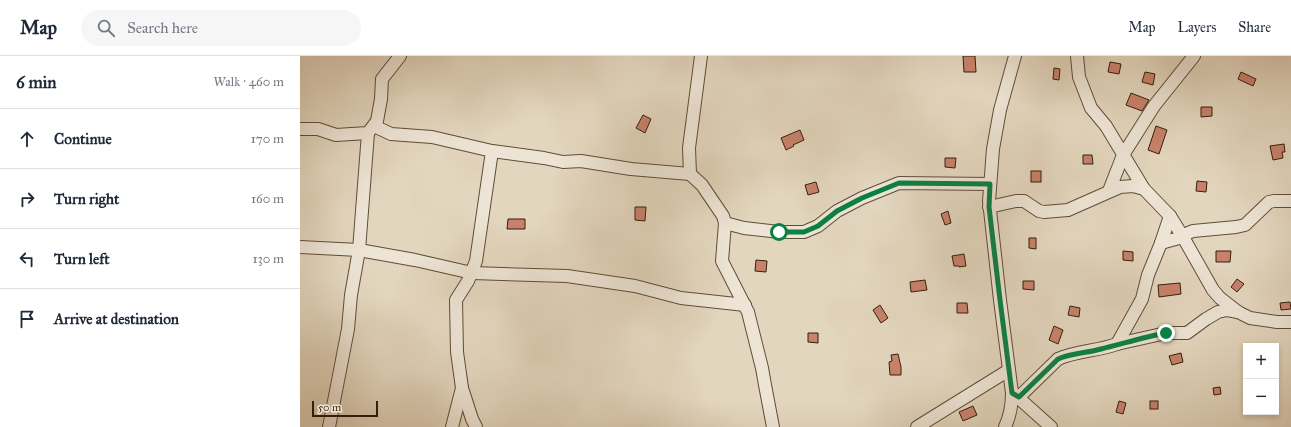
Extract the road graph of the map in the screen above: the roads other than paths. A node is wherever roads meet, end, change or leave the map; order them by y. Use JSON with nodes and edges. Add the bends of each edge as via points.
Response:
{"nodes":[{"id":1,"x":400,"y":56,"type":"edge"},
{"id":2,"x":701,"y":56,"type":"edge"},
{"id":3,"x":1015,"y":56,"type":"edge"},
{"id":4,"x":1077,"y":56,"type":"edge"},
{"id":5,"x":1194,"y":56,"type":"edge"},
{"id":6,"x":300,"y":129,"type":"edge"},
{"id":7,"x":371,"y":129,"type":"junction"},
{"id":8,"x":492,"y":151,"type":"junction"},
{"id":9,"x":1123,"y":155,"type":"junction"},
{"id":10,"x":690,"y":174,"type":"junction"},
{"id":11,"x":990,"y":184,"type":"junction"},
{"id":12,"x":1144,"y":189,"type":"junction"},
{"id":13,"x":1109,"y":191,"type":"junction"},
{"id":14,"x":1291,"y":201,"type":"edge"},
{"id":15,"x":989,"y":207,"type":"junction"},
{"id":16,"x":1170,"y":216,"type":"junction"},
{"id":17,"x":725,"y":223,"type":"junction"},
{"id":18,"x":1183,"y":237,"type":"junction"},
{"id":19,"x":1161,"y":243,"type":"junction"},
{"id":20,"x":300,"y":247,"type":"edge"},
{"id":21,"x":359,"y":250,"type":"junction"},
{"id":22,"x":472,"y":273,"type":"junction"},
{"id":23,"x":745,"y":305,"type":"junction"},
{"id":24,"x":1238,"y":312,"type":"junction"},
{"id":25,"x":1291,"y":322,"type":"edge"},
{"id":26,"x":1117,"y":344,"type":"junction"},
{"id":27,"x":1009,"y":370,"type":"junction"},
{"id":28,"x":462,"y":388,"type":"junction"},
{"id":29,"x":1016,"y":395,"type":"junction"},
{"id":30,"x":329,"y":427,"type":"edge"},
{"id":31,"x":452,"y":427,"type":"edge"},
{"id":32,"x":476,"y":427,"type":"edge"},
{"id":33,"x":773,"y":427,"type":"edge"},
{"id":34,"x":917,"y":427,"type":"edge"},
{"id":35,"x":1005,"y":427,"type":"edge"},
{"id":36,"x":1050,"y":427,"type":"edge"}],
"edges":[{"from":1,"to":7,"type":"street","via":[[382,79],[382,99],[377,121]]},
{"from":2,"to":10,"type":"street","via":[[689,148]]},
{"from":3,"to":11,"type":"street","via":[[999,118]]},
{"from":4,"to":9,"type":"street","via":[[1079,77],[1091,108],[1106,126]]},
{"from":5,"to":9,"type":"street","via":[[1154,106]]},
{"from":6,"to":7,"type":"street","via":[[318,129],[336,135]]},
{"from":7,"to":8,"type":"street","via":[[391,134],[432,137]]},
{"from":7,"to":21,"type":"street"},
{"from":8,"to":10,"type":"street","via":[[563,162],[581,161],[631,169]]},
{"from":8,"to":22,"type":"street","via":[[476,261]]},
{"from":9,"to":12,"type":"street"},
{"from":9,"to":13,"type":"street"},
{"from":10,"to":17,"type":"street","via":[[702,185]]},
{"from":11,"to":15,"type":"street"},
{"from":11,"to":17,"type":"street","via":[[899,183],[862,198],[804,232],[779,232]]},
{"from":12,"to":13,"type":"street","via":[[1133,186]]},
{"from":12,"to":16,"type":"street"},
{"from":13,"to":15,"type":"street","via":[[1068,210],[1044,212],[1024,201],[1016,200]]},
{"from":14,"to":18,"type":"street","via":[[1268,202],[1245,225],[1193,231]]},
{"from":15,"to":27,"type":"street"},
{"from":16,"to":18,"type":"street"},
{"from":16,"to":19,"type":"street"},
{"from":17,"to":23,"type":"street","via":[[722,262]]},
{"from":18,"to":19,"type":"street"},
{"from":18,"to":24,"type":"street","via":[[1213,290]]},
{"from":19,"to":26,"type":"street","via":[[1148,275],[1142,299]]},
{"from":20,"to":21,"type":"street"},
{"from":21,"to":22,"type":"street"},
{"from":21,"to":30,"type":"street","via":[[348,329]]},
{"from":22,"to":23,"type":"street","via":[[567,276],[636,286],[681,298]]},
{"from":22,"to":28,"type":"street","via":[[456,300],[457,352]]},
{"from":23,"to":33,"type":"street","via":[[762,368]]},
{"from":24,"to":25,"type":"street","via":[[1250,318]]},
{"from":24,"to":26,"type":"street","via":[[1218,312],[1187,333],[1166,333]]},
{"from":26,"to":29,"type":"street","via":[[1058,359]]},
{"from":27,"to":29,"type":"street"},
{"from":27,"to":34,"type":"street"},
{"from":28,"to":31,"type":"street"},
{"from":28,"to":32,"type":"street"},
{"from":29,"to":35,"type":"street"},
{"from":29,"to":36,"type":"street"}]}
